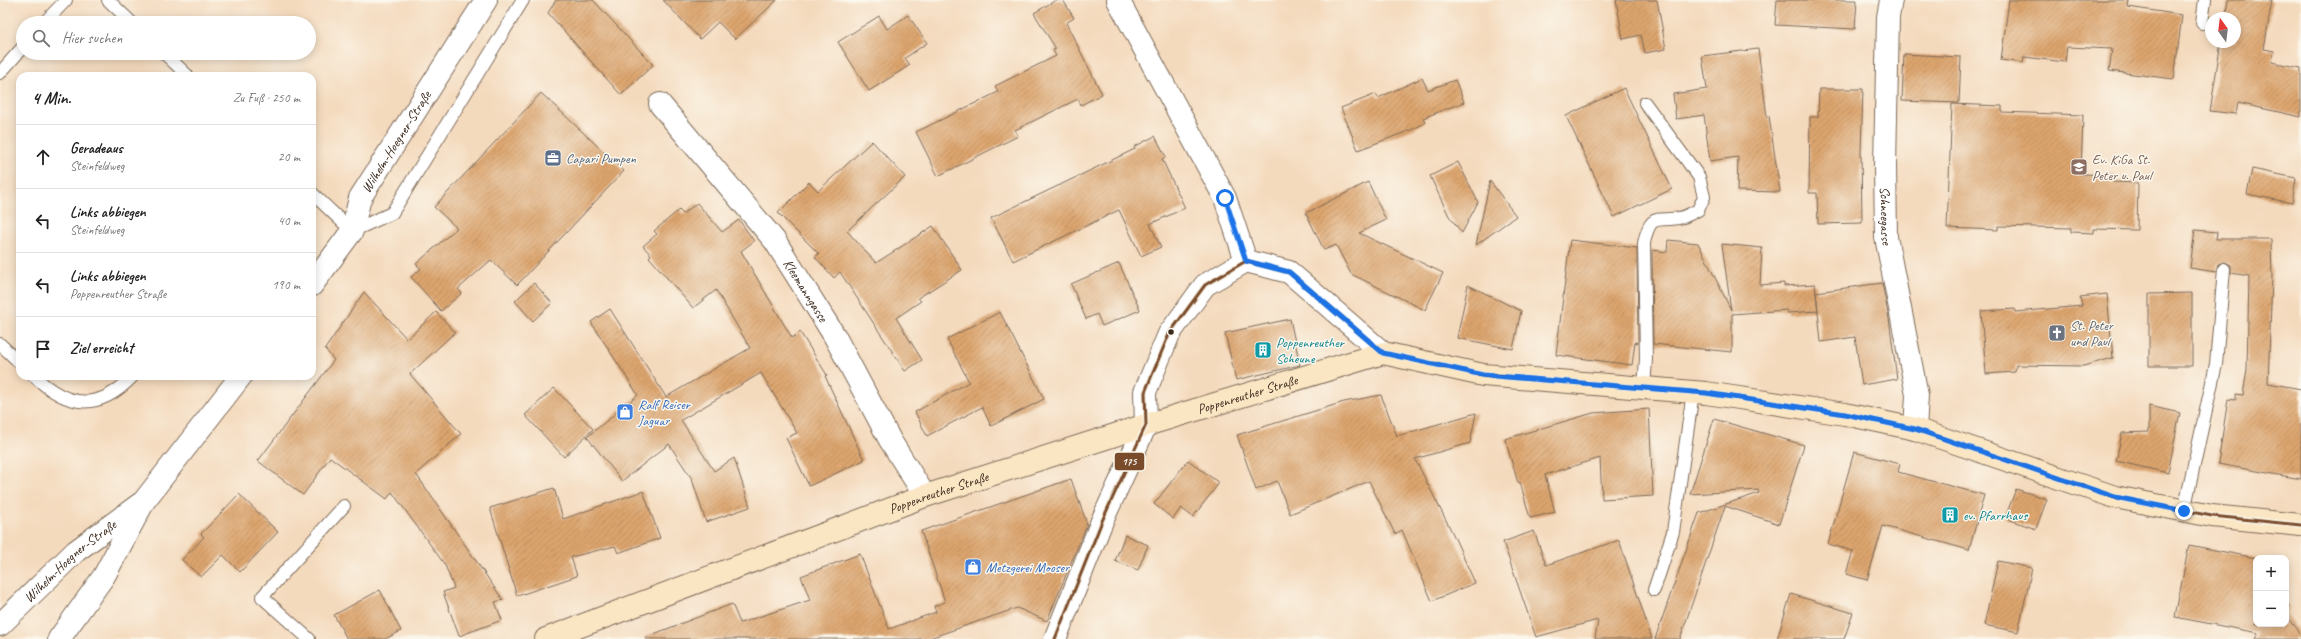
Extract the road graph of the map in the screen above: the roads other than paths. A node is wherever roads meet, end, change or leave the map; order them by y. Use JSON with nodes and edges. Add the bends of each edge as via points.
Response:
{"nodes":[{"id":1,"x":66,"y":0,"type":"edge"},
{"id":2,"x":108,"y":0,"type":"edge"},
{"id":3,"x":486,"y":0,"type":"edge"},
{"id":4,"x":523,"y":0,"type":"edge"},
{"id":5,"x":1118,"y":0,"type":"edge"},
{"id":6,"x":1891,"y":0,"type":"edge"},
{"id":7,"x":2206,"y":0,"type":"edge"},
{"id":8,"x":51,"y":16,"type":"edge"},
{"id":9,"x":125,"y":16,"type":"edge"},
{"id":10,"x":2202,"y":23,"type":"dead end"},
{"id":11,"x":16,"y":55,"type":"edge"},
{"id":12,"x":171,"y":60,"type":"edge"},
{"id":13,"x":184,"y":72,"type":"edge"},
{"id":14,"x":0,"y":74,"type":"edge"},
{"id":15,"x":1645,"y":103,"type":"dead end"},
{"id":16,"x":660,"y":104,"type":"dead end"},
{"id":17,"x":316,"y":197,"type":"edge"},
{"id":18,"x":352,"y":231,"type":"junction"},
{"id":19,"x":1246,"y":261,"type":"junction"},
{"id":20,"x":2224,"y":269,"type":"dead end"},
{"id":21,"x":316,"y":276,"type":"edge"},
{"id":22,"x":0,"y":344,"type":"edge"},
{"id":23,"x":1383,"y":353,"type":"junction"},
{"id":24,"x":16,"y":359,"type":"edge"},
{"id":25,"x":38,"y":380,"type":"edge"},
{"id":26,"x":128,"y":380,"type":"edge"},
{"id":27,"x":238,"y":380,"type":"edge"},
{"id":28,"x":1644,"y":388,"type":"junction"},
{"id":29,"x":1693,"y":392,"type":"junction"},
{"id":30,"x":1146,"y":425,"type":"junction"},
{"id":31,"x":1915,"y":429,"type":"junction"},
{"id":32,"x":925,"y":496,"type":"junction"},
{"id":33,"x":144,"y":501,"type":"junction"},
{"id":34,"x":344,"y":506,"type":"dead end"},
{"id":35,"x":2184,"y":511,"type":"junction"},
{"id":36,"x":2301,"y":526,"type":"edge"},
{"id":37,"x":1654,"y":590,"type":"dead end"},
{"id":38,"x":0,"y":625,"type":"edge"},
{"id":39,"x":59,"y":639,"type":"edge"},
{"id":40,"x":309,"y":639,"type":"edge"},
{"id":41,"x":546,"y":639,"type":"edge"},
{"id":42,"x":1055,"y":639,"type":"edge"}],
"edges":[{"from":1,"to":8,"type":"lane"},
{"from":2,"to":9,"type":"lane"},
{"from":3,"to":18,"type":"street","name":"Wilhelm-Hoegner-Straße","via":[[360,198]]},
{"from":4,"to":18,"type":"lane","via":[[392,213]]},
{"from":5,"to":19,"type":"street","via":[[1225,198]]},
{"from":6,"to":31,"type":"street","name":"Schneegasse","via":[[1888,17],[1886,237],[1917,395]]},
{"from":7,"to":10,"type":"lane"},
{"from":11,"to":14,"type":"lane"},
{"from":12,"to":13,"type":"lane"},
{"from":15,"to":28,"type":"lane","via":[[1699,177],[1704,197],[1698,210],[1683,217],[1658,218],[1648,227],[1644,243]]},
{"from":16,"to":32,"type":"street","name":"Kleemanngasse","via":[[775,241],[834,335],[890,440]]},
{"from":17,"to":18,"type":"lane"},
{"from":18,"to":21,"type":"street","name":"Wilhelm-Hoegner-Straße"},
{"from":19,"to":23,"type":"street","via":[[1289,272]]},
{"from":19,"to":30,"type":"street","via":[[1204,285],[1169,334],[1145,392]]},
{"from":20,"to":35,"type":"lane","via":[[2216,364]]},
{"from":22,"to":24,"type":"lane"},
{"from":23,"to":28,"type":"street","name":"Poppenreuther Straße","via":[[1483,375]]},
{"from":23,"to":30,"type":"street","name":"Poppenreuther Straße"},
{"from":25,"to":26,"type":"lane","via":[[49,390],[83,403],[99,400],[116,391]]},
{"from":27,"to":33,"type":"street","name":"Wilhelm-Hoegner-Straße"},
{"from":28,"to":29,"type":"street","name":"Poppenreuther Straße"},
{"from":29,"to":31,"type":"street","name":"Poppenreuther Straße","via":[[1845,414]]},
{"from":29,"to":37,"type":"lane","via":[[1673,532]]},
{"from":30,"to":32,"type":"street","name":"Poppenreuther Straße"},
{"from":30,"to":42,"type":"street","via":[[1102,521]]},
{"from":31,"to":35,"type":"street","name":"Poppenreuther Straße","via":[[2115,497]]},
{"from":32,"to":41,"type":"street","name":"Poppenreuther Straße"},
{"from":33,"to":38,"type":"street","name":"Wilhelm-Hoegner-Straße","via":[[76,551]]},
{"from":33,"to":39,"type":"street","name":"Wilhelm-Hoegner-Straße","via":[[104,576]]},
{"from":34,"to":40,"type":"lane","via":[[262,597]]},
{"from":35,"to":36,"type":"street","name":"Poppenreuther Straße"}]}
